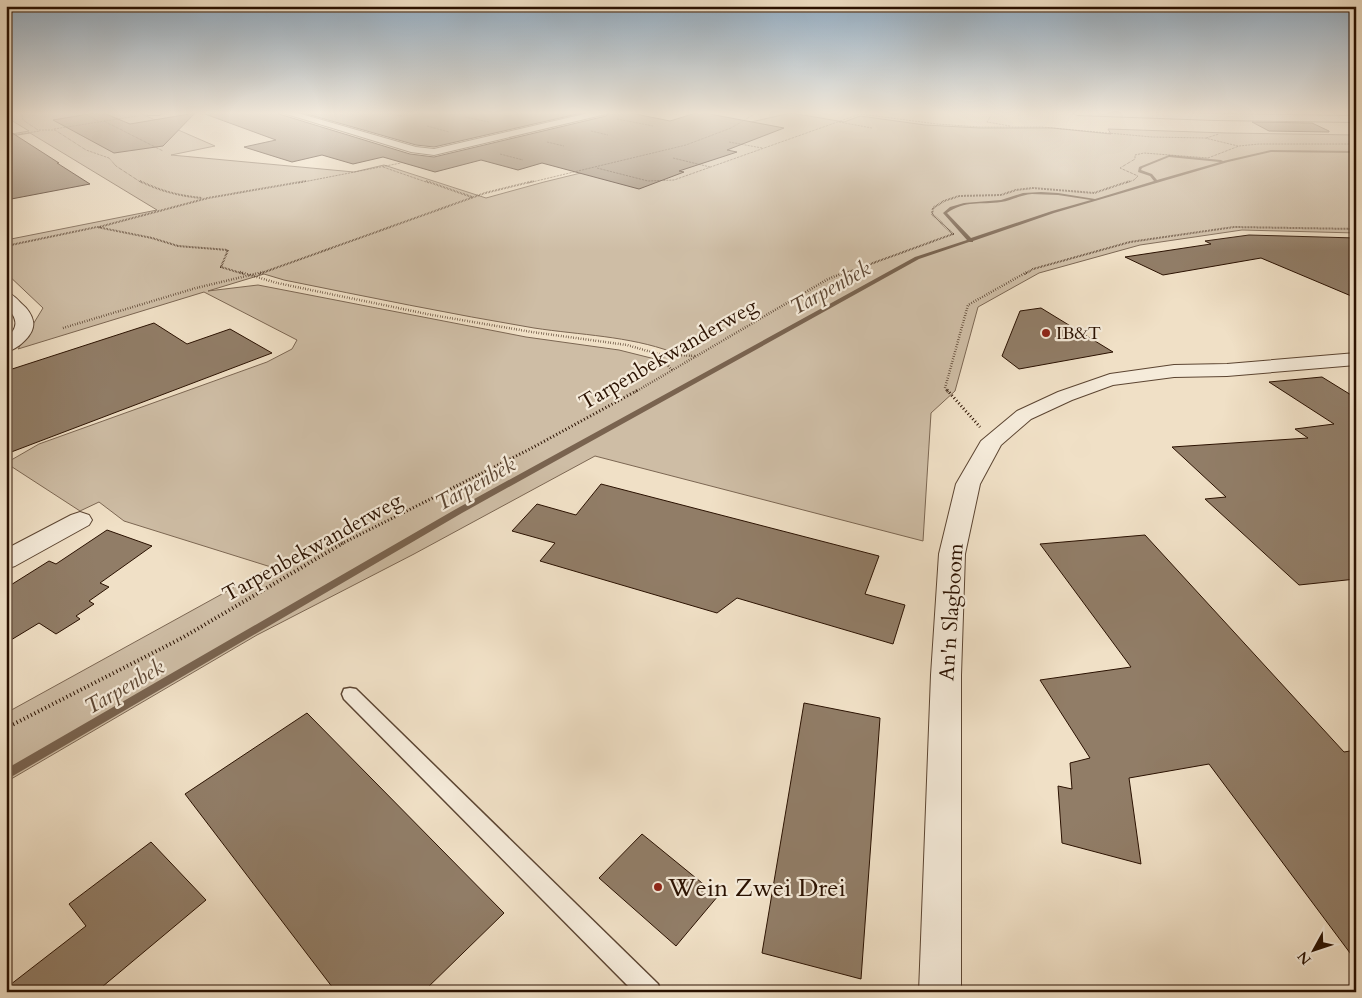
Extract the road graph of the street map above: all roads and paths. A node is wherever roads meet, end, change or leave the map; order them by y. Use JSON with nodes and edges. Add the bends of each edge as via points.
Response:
{"nodes":[{"id":1,"x":110,"y":159,"type":"edge"},
{"id":2,"x":632,"y":159,"type":"edge"},
{"id":3,"x":675,"y":159,"type":"edge"},
{"id":4,"x":733,"y":159,"type":"edge"},
{"id":5,"x":1135,"y":159,"type":"edge"},
{"id":6,"x":595,"y":167,"type":"junction"},
{"id":7,"x":710,"y":167,"type":"junction"},
{"id":8,"x":472,"y":197,"type":"junction"},
{"id":9,"x":208,"y":198,"type":"junction"},
{"id":10,"x":97,"y":227,"type":"junction"},
{"id":11,"x":1356,"y":229,"type":"edge"},
{"id":12,"x":6,"y":246,"type":"edge"},
{"id":13,"x":251,"y":276,"type":"junction"},
{"id":14,"x":6,"y":297,"type":"edge"},
{"id":15,"x":63,"y":328,"type":"dead end"},
{"id":16,"x":6,"y":346,"type":"edge"},
{"id":17,"x":658,"y":354,"type":"junction"},
{"id":18,"x":696,"y":356,"type":"junction"},
{"id":19,"x":1356,"y":359,"type":"edge"},
{"id":20,"x":672,"y":370,"type":"junction"},
{"id":21,"x":992,"y":440,"type":"junction"},
{"id":22,"x":80,"y":520,"type":"dead end"},
{"id":23,"x":6,"y":560,"type":"edge"},
{"id":24,"x":350,"y":694,"type":"dead end"},
{"id":25,"x":6,"y":728,"type":"edge"},
{"id":26,"x":650,"y":992,"type":"edge"},
{"id":27,"x":940,"y":992,"type":"edge"}],
"edges":[{"from":1,"to":9,"type":"path","via":[[116,166],[141,182],[160,190]]},
{"from":2,"to":6,"type":"path"},
{"from":3,"to":7,"type":"path"},
{"from":4,"to":7,"type":"path"},
{"from":5,"to":18,"type":"path","name":"Tarpenbekwanderweg","via":[[1120,168],[1138,176],[1134,180],[1094,193],[1033,188],[1001,195],[959,196],[944,201],[933,208],[932,214],[953,234],[828,279]]},
{"from":6,"to":7,"type":"path","via":[[648,181],[674,180]]},
{"from":6,"to":8,"type":"path"},
{"from":8,"to":9,"type":"path","via":[[382,167]]},
{"from":8,"to":13,"type":"path"},
{"from":9,"to":10,"type":"path"},
{"from":10,"to":12,"type":"path"},
{"from":10,"to":13,"type":"path","via":[[178,246],[228,250],[221,267]]},
{"from":11,"to":21,"type":"path","via":[[1234,227],[1130,242],[1032,269],[968,305],[945,388]]},
{"from":13,"to":15,"type":"path","via":[[196,288]]},
{"from":13,"to":17,"type":"path","via":[[432,315],[627,345]]},
{"from":14,"to":16,"type":"street","via":[[26,320],[20,334]]},
{"from":17,"to":18,"type":"path"},
{"from":17,"to":20,"type":"path"},
{"from":18,"to":20,"type":"path","name":"Tarpenbekwanderweg"},
{"from":19,"to":21,"type":"street","name":"An'n Slagboom","via":[[1227,370],[1174,370],[1110,380],[1024,415]]},
{"from":20,"to":25,"type":"path","name":"Tarpenbekwanderweg","via":[[530,449],[353,537],[182,638]]},
{"from":21,"to":27,"type":"street","name":"An'n Slagboom","via":[[968,484],[952,554],[946,675]]},
{"from":22,"to":23,"type":"street"},
{"from":24,"to":26,"type":"lane"}]}
